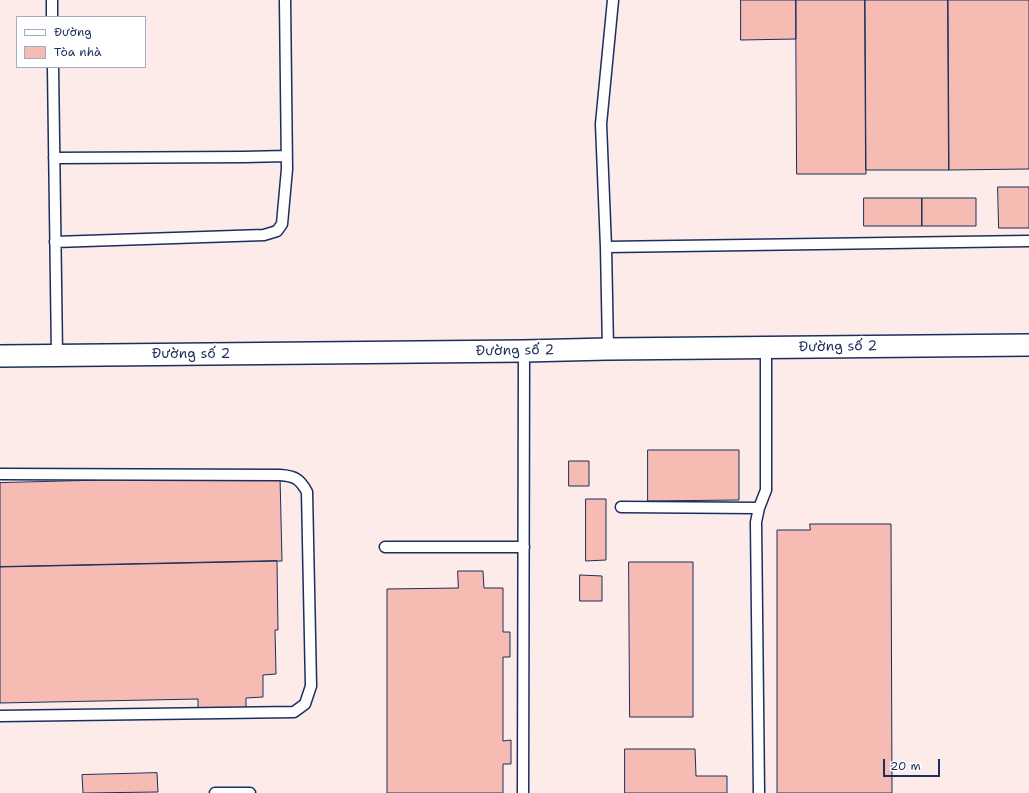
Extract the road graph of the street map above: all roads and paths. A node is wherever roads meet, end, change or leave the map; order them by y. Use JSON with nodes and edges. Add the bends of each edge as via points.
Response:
{"nodes":[{"id":1,"x":52,"y":0,"type":"edge"},
{"id":2,"x":285,"y":0,"type":"edge"},
{"id":3,"x":613,"y":0,"type":"edge"},
{"id":4,"x":52,"y":16,"type":"edge"},
{"id":5,"x":53,"y":68,"type":"edge"},
{"id":6,"x":287,"y":156,"type":"junction"},
{"id":7,"x":54,"y":158,"type":"junction"},
{"id":8,"x":1029,"y":241,"type":"edge"},
{"id":9,"x":55,"y":242,"type":"junction"},
{"id":10,"x":606,"y":248,"type":"junction"},
{"id":11,"x":1029,"y":345,"type":"edge"},
{"id":12,"x":766,"y":348,"type":"junction"},
{"id":13,"x":608,"y":349,"type":"junction"},
{"id":14,"x":524,"y":351,"type":"junction"},
{"id":15,"x":57,"y":355,"type":"junction"},
{"id":16,"x":0,"y":356,"type":"edge"},
{"id":17,"x":0,"y":474,"type":"edge"},
{"id":18,"x":621,"y":507,"type":"dead end"},
{"id":19,"x":759,"y":508,"type":"junction"},
{"id":20,"x":385,"y":547,"type":"dead end"},
{"id":21,"x":524,"y":547,"type":"junction"},
{"id":22,"x":0,"y":716,"type":"edge"},
{"id":23,"x":215,"y":793,"type":"edge"},
{"id":24,"x":250,"y":793,"type":"edge"},
{"id":25,"x":524,"y":793,"type":"edge"},
{"id":26,"x":759,"y":793,"type":"edge"}],
"edges":[{"from":1,"to":4,"type":"lane"},
{"from":2,"to":6,"type":"lane"},
{"from":3,"to":10,"type":"lane","via":[[601,124]]},
{"from":5,"to":7,"type":"lane"},
{"from":6,"to":7,"type":"lane"},
{"from":6,"to":9,"type":"lane","via":[[282,224],[272,234]]},
{"from":7,"to":9,"type":"lane"},
{"from":8,"to":10,"type":"lane"},
{"from":9,"to":15,"type":"lane"},
{"from":10,"to":13,"type":"lane"},
{"from":11,"to":12,"type":"street","name":"Đường số 2"},
{"from":12,"to":13,"type":"street","name":"Đường số 2"},
{"from":12,"to":19,"type":"lane","via":[[766,490]]},
{"from":13,"to":14,"type":"street","name":"Đường số 2"},
{"from":14,"to":15,"type":"street","name":"Đường số 2"},
{"from":14,"to":21,"type":"lane"},
{"from":15,"to":16,"type":"street","name":"Đường số 2"},
{"from":17,"to":22,"type":"lane","via":[[280,475],[301,481],[307,492],[311,686],[305,704],[294,712]]},
{"from":18,"to":19,"type":"lane"},
{"from":19,"to":26,"type":"lane","via":[[756,522]]},
{"from":20,"to":21,"type":"lane"},
{"from":21,"to":25,"type":"lane"},
{"from":23,"to":24,"type":"lane"}]}
